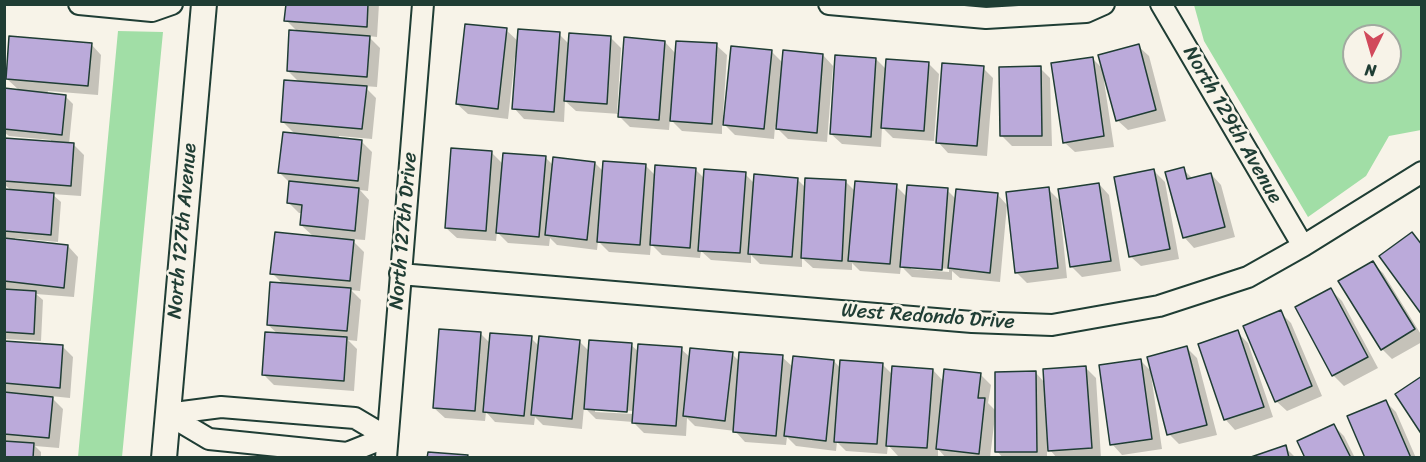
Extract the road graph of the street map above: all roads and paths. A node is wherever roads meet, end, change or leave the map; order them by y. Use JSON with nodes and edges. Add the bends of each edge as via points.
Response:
{"nodes":[{"id":1,"x":80,"y":4,"type":"edge"},
{"id":2,"x":172,"y":4,"type":"edge"},
{"id":3,"x":204,"y":4,"type":"edge"},
{"id":4,"x":423,"y":4,"type":"edge"},
{"id":5,"x":829,"y":4,"type":"edge"},
{"id":6,"x":1104,"y":4,"type":"edge"},
{"id":7,"x":1161,"y":4,"type":"edge"},
{"id":8,"x":1422,"y":172,"type":"edge"},
{"id":9,"x":1303,"y":246,"type":"junction"},
{"id":10,"x":400,"y":274,"type":"junction"},
{"id":11,"x":167,"y":414,"type":"junction"},
{"id":12,"x":387,"y":437,"type":"junction"},
{"id":13,"x":164,"y":458,"type":"edge"},
{"id":14,"x":386,"y":458,"type":"edge"}],
"edges":[{"from":1,"to":2,"type":"street","via":[[152,11]]},
{"from":3,"to":11,"type":"street","name":"North 127th Avenue"},
{"from":4,"to":10,"type":"street","name":"North 127th Drive"},
{"from":5,"to":6,"type":"street","via":[[986,18],[1086,12]]},
{"from":7,"to":9,"type":"street","name":"North 129th Avenue"},
{"from":8,"to":9,"type":"street","name":"West Redondo Drive"},
{"from":9,"to":10,"type":"street","name":"West Redondo Drive","via":[[1248,277],[1159,306],[1052,325],[972,322]]},
{"from":10,"to":12,"type":"street","name":"North 127th Drive"},
{"from":11,"to":12,"type":"street","via":[[221,407],[355,418]]},
{"from":11,"to":12,"type":"street","via":[[209,439],[347,453]]},
{"from":11,"to":13,"type":"street","name":"North 127th Avenue"},
{"from":12,"to":14,"type":"street","name":"North 127th Drive"}]}
